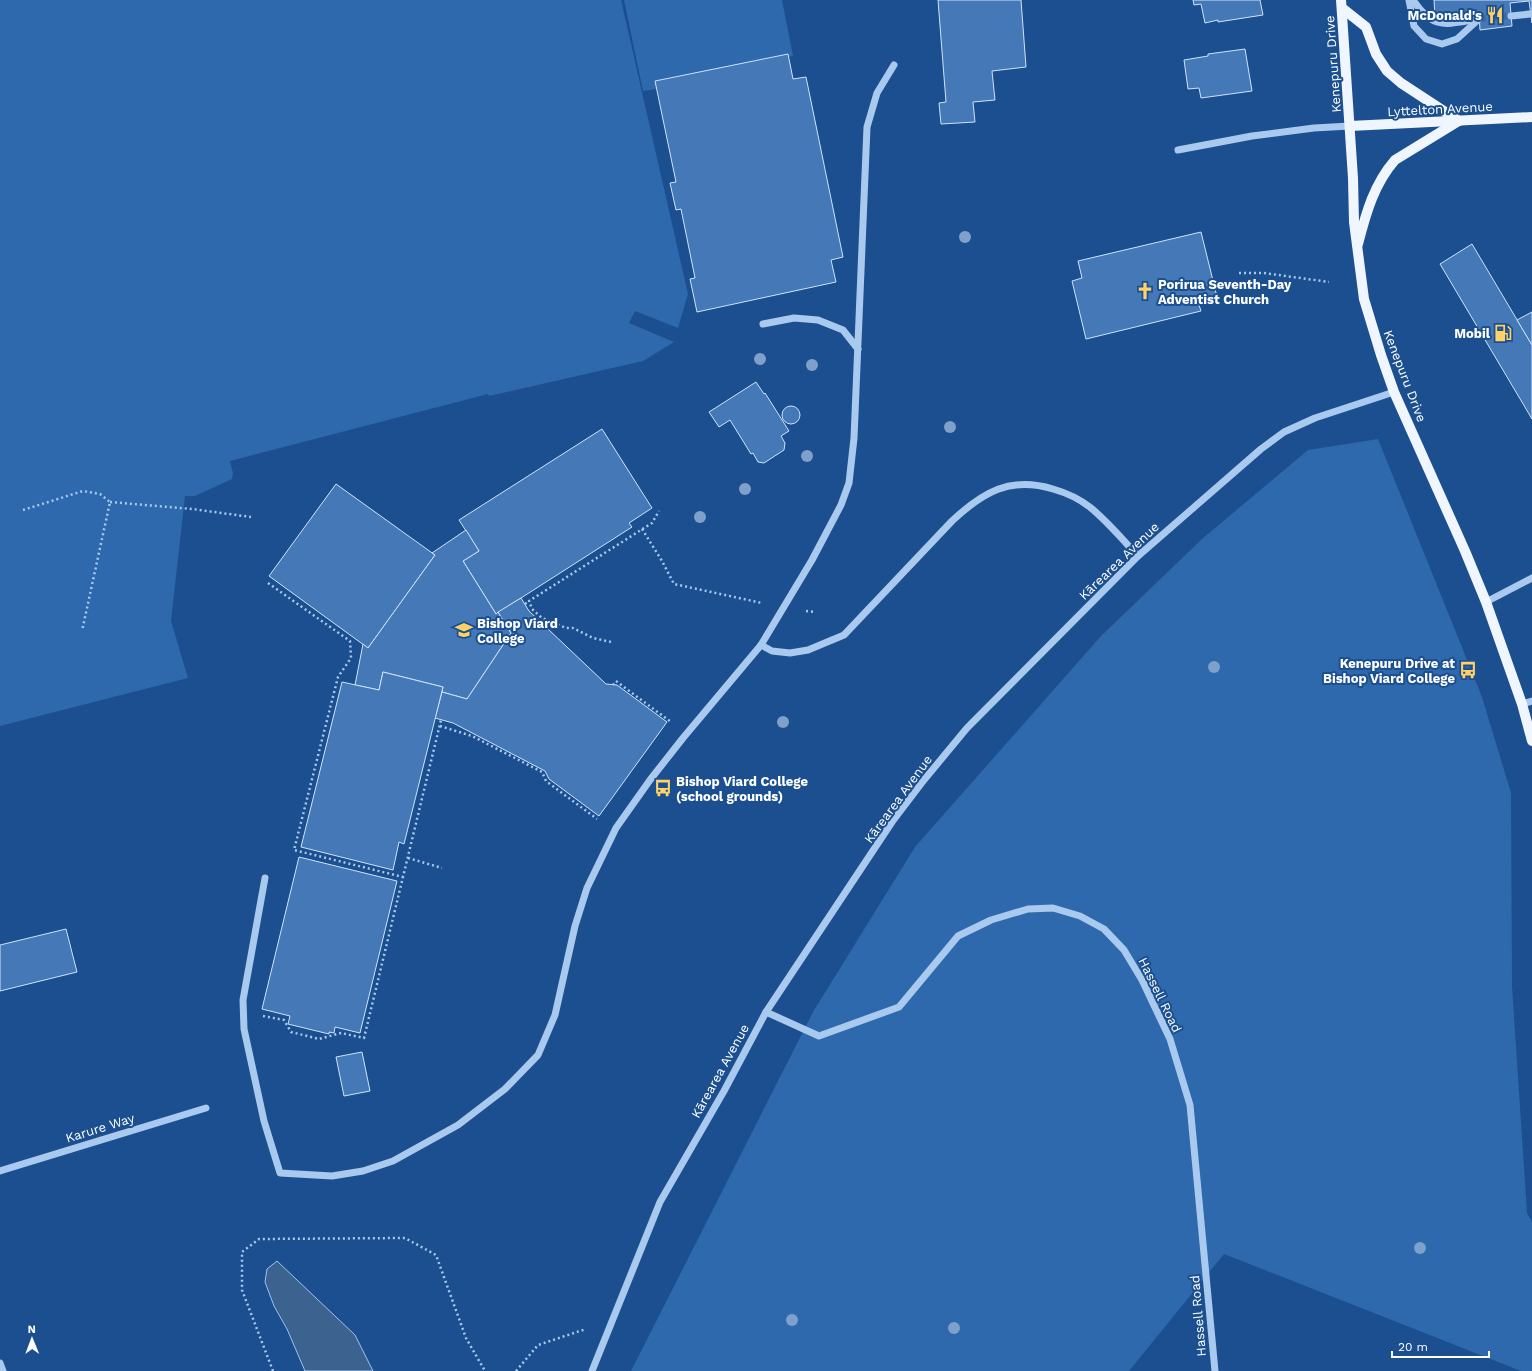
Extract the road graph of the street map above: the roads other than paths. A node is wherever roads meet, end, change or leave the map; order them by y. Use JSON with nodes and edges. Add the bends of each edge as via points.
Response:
{"nodes":[{"id":1,"x":1408,"y":0,"type":"edge"},
{"id":2,"x":1413,"y":0,"type":"edge"},
{"id":3,"x":1342,"y":4,"type":"edge"},
{"id":4,"x":1530,"y":14,"type":"dead end"},
{"id":5,"x":1511,"y":16,"type":"tunnel mouth"},
{"id":6,"x":894,"y":65,"type":"dead end"},
{"id":7,"x":1532,"y":117,"type":"edge"},
{"id":8,"x":1459,"y":121,"type":"junction"},
{"id":9,"x":1350,"y":126,"type":"junction"},
{"id":10,"x":1178,"y":150,"type":"dead end"},
{"id":11,"x":1357,"y":252,"type":"junction"},
{"id":12,"x":763,"y":324,"type":"dead end"},
{"id":13,"x":858,"y":349,"type":"junction"},
{"id":14,"x":1394,"y":392,"type":"junction"},
{"id":15,"x":1138,"y":556,"type":"junction"},
{"id":16,"x":1532,"y":578,"type":"edge"},
{"id":17,"x":1486,"y":602,"type":"junction"},
{"id":18,"x":761,"y":644,"type":"junction"},
{"id":19,"x":1527,"y":703,"type":"edge"},
{"id":20,"x":1532,"y":741,"type":"edge"},
{"id":21,"x":265,"y":878,"type":"dead end"},
{"id":22,"x":766,"y":1012,"type":"junction"},
{"id":23,"x":206,"y":1108,"type":"dead end"},
{"id":24,"x":0,"y":1171,"type":"edge"},
{"id":25,"x":0,"y":1363,"type":"edge"},
{"id":26,"x":3,"y":1371,"type":"edge"},
{"id":27,"x":592,"y":1371,"type":"edge"},
{"id":28,"x":1215,"y":1371,"type":"edge"}],
"edges":[{"from":1,"to":2,"type":"street","via":[[1414,26],[1426,39],[1442,44],[1457,39],[1479,19],[1445,24],[1434,22],[1421,13]]},
{"from":3,"to":8,"type":"main road","via":[[1366,27],[1376,54],[1387,71]]},
{"from":3,"to":9,"type":"main road","name":"Kenepuru Drive"},
{"from":4,"to":5,"type":"street"},
{"from":6,"to":13,"type":"street","via":[[877,93],[867,127]]},
{"from":7,"to":8,"type":"main road","name":"Lyttelton Avenue"},
{"from":8,"to":9,"type":"main road","name":"Lyttelton Avenue"},
{"from":8,"to":11,"type":"main road","via":[[1395,160],[1387,168],[1367,208]]},
{"from":9,"to":10,"type":"street","via":[[1252,136]]},
{"from":9,"to":11,"type":"main road","name":"Kenepuru Drive"},
{"from":11,"to":14,"type":"main road","name":"Kenepuru Drive","via":[[1364,299]]},
{"from":12,"to":13,"type":"street","via":[[794,318],[818,320],[843,330]]},
{"from":13,"to":18,"type":"street","via":[[853,458],[849,483],[841,506],[812,560]]},
{"from":14,"to":15,"type":"street","name":"Kārearea Avenue","via":[[1315,418],[1284,432],[1261,448]]},
{"from":14,"to":17,"type":"main road","name":"Kenepuru Drive"},
{"from":15,"to":18,"type":"street","via":[[1090,507],[1067,493],[1038,484],[1000,488],[968,505],[844,635],[808,650],[790,653],[772,651]]},
{"from":15,"to":22,"type":"street","name":"Kārearea Avenue","via":[[967,728],[892,822]]},
{"from":16,"to":17,"type":"street"},
{"from":17,"to":19,"type":"main road","name":"Kenepuru Drive"},
{"from":18,"to":21,"type":"street","via":[[682,738],[616,828],[587,888],[575,926],[555,1015],[538,1055],[505,1089],[458,1125],[393,1161],[363,1171],[332,1176],[280,1173],[264,1121],[243,1015],[243,1000]]},
{"from":19,"to":20,"type":"main road","name":"Kenepuru Drive"},
{"from":22,"to":27,"type":"street","name":"Kārearea Avenue","via":[[660,1202]]},
{"from":22,"to":28,"type":"street","name":"Hassell Road","via":[[820,1036],[899,1008],[958,936],[991,920],[1028,909],[1053,908],[1080,916],[1104,929],[1124,950],[1142,980],[1170,1040],[1190,1105]]},
{"from":23,"to":24,"type":"street","name":"Karure Way"},
{"from":25,"to":26,"type":"street"}]}
